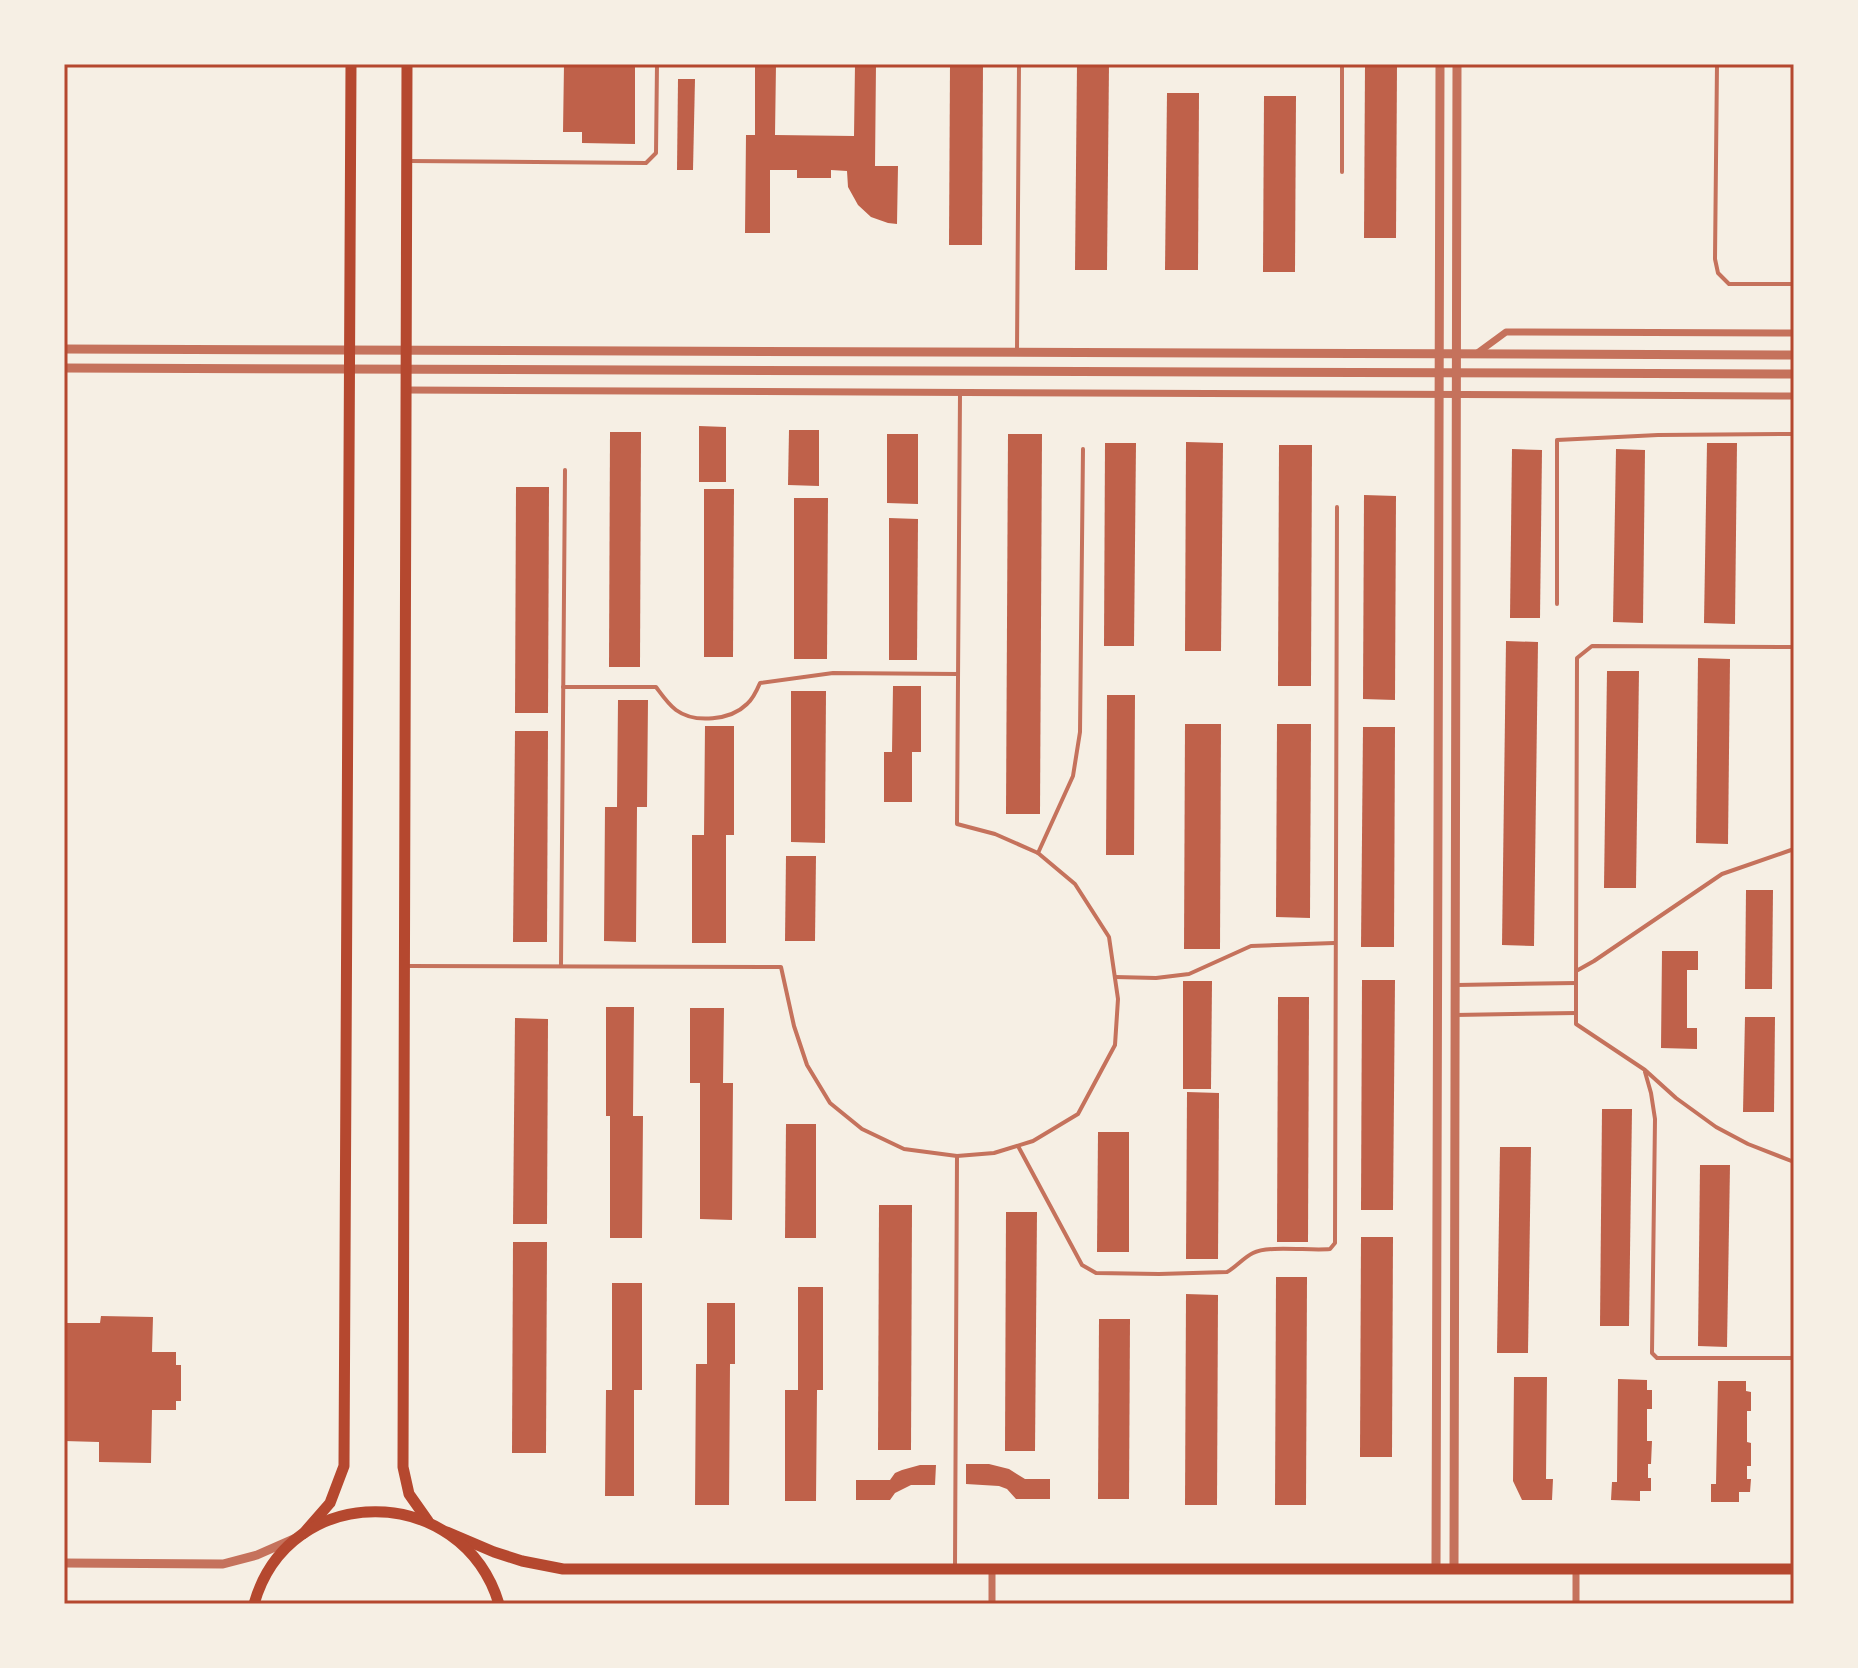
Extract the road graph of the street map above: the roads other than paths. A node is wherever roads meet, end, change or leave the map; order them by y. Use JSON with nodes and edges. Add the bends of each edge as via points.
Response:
{"nodes":[{"id":1,"x":351,"y":64,"type":"edge"},
{"id":2,"x":407,"y":64,"type":"edge"},
{"id":3,"x":657,"y":64,"type":"edge"},
{"id":4,"x":1019,"y":64,"type":"edge"},
{"id":5,"x":1342,"y":64,"type":"edge"},
{"id":6,"x":1440,"y":64,"type":"edge"},
{"id":7,"x":1457,"y":64,"type":"edge"},
{"id":8,"x":1717,"y":64,"type":"edge"},
{"id":9,"x":406,"y":160,"type":"junction"},
{"id":10,"x":1342,"y":172,"type":"dead end"},
{"id":11,"x":1794,"y":284,"type":"edge"},
{"id":12,"x":1794,"y":333,"type":"edge"},
{"id":13,"x":64,"y":349,"type":"edge"},
{"id":14,"x":349,"y":350,"type":"junction"},
{"id":15,"x":406,"y":350,"type":"junction"},
{"id":16,"x":1017,"y":352,"type":"junction"},
{"id":17,"x":1439,"y":353,"type":"junction"},
{"id":18,"x":1456,"y":353,"type":"junction"},
{"id":19,"x":1476,"y":354,"type":"junction"},
{"id":20,"x":1794,"y":355,"type":"edge"},
{"id":21,"x":64,"y":368,"type":"edge"},
{"id":22,"x":349,"y":369,"type":"junction"},
{"id":23,"x":406,"y":369,"type":"junction"},
{"id":24,"x":1439,"y":373,"type":"junction"},
{"id":25,"x":1456,"y":373,"type":"junction"},
{"id":26,"x":1794,"y":374,"type":"edge"},
{"id":27,"x":406,"y":390,"type":"junction"},
{"id":28,"x":960,"y":391,"type":"junction"},
{"id":29,"x":1439,"y":394,"type":"junction"},
{"id":30,"x":1456,"y":394,"type":"junction"},
{"id":31,"x":1794,"y":396,"type":"edge"},
{"id":32,"x":1794,"y":434,"type":"edge"},
{"id":33,"x":1083,"y":449,"type":"dead end"},
{"id":34,"x":565,"y":470,"type":"dead end"},
{"id":35,"x":1337,"y":507,"type":"dead end"},
{"id":36,"x":1557,"y":604,"type":"dead end"},
{"id":37,"x":1794,"y":647,"type":"edge"},
{"id":38,"x":958,"y":674,"type":"junction"},
{"id":39,"x":563,"y":687,"type":"junction"},
{"id":40,"x":1794,"y":849,"type":"edge"},
{"id":41,"x":1038,"y":853,"type":"junction"},
{"id":42,"x":1335,"y":943,"type":"junction"},
{"id":43,"x":404,"y":966,"type":"junction"},
{"id":44,"x":561,"y":966,"type":"junction"},
{"id":45,"x":1576,"y":971,"type":"junction"},
{"id":46,"x":1115,"y":977,"type":"junction"},
{"id":47,"x":1576,"y":983,"type":"junction"},
{"id":48,"x":1455,"y":985,"type":"junction"},
{"id":49,"x":1576,"y":1013,"type":"junction"},
{"id":50,"x":1455,"y":1015,"type":"junction"},
{"id":51,"x":1645,"y":1070,"type":"junction"},
{"id":52,"x":1018,"y":1146,"type":"junction"},
{"id":53,"x":957,"y":1156,"type":"junction"},
{"id":54,"x":1794,"y":1162,"type":"edge"},
{"id":55,"x":1794,"y":1358,"type":"edge"},
{"id":56,"x":428,"y":1521,"type":"junction"},
{"id":57,"x":447,"y":1532,"type":"junction"},
{"id":58,"x":302,"y":1535,"type":"junction"},
{"id":59,"x":64,"y":1563,"type":"edge"},
{"id":60,"x":955,"y":1569,"type":"junction"},
{"id":61,"x":992,"y":1569,"type":"junction"},
{"id":62,"x":1436,"y":1569,"type":"junction"},
{"id":63,"x":1454,"y":1569,"type":"junction"},
{"id":64,"x":1576,"y":1569,"type":"junction"},
{"id":65,"x":1794,"y":1569,"type":"edge"},
{"id":66,"x":254,"y":1604,"type":"edge"},
{"id":67,"x":499,"y":1604,"type":"edge"},
{"id":68,"x":992,"y":1604,"type":"edge"},
{"id":69,"x":1576,"y":1604,"type":"edge"}],
"edges":[{"from":1,"to":14,"type":"main road"},
{"from":2,"to":9,"type":"main road"},
{"from":3,"to":9,"type":"lane","via":[[656,153],[646,163]]},
{"from":4,"to":16,"type":"lane"},
{"from":5,"to":10,"type":"lane"},
{"from":6,"to":17,"type":"street"},
{"from":7,"to":18,"type":"street"},
{"from":8,"to":11,"type":"lane","via":[[1718,273],[1729,284]]},
{"from":9,"to":15,"type":"main road"},
{"from":12,"to":19,"type":"street","via":[[1506,332]]},
{"from":13,"to":14,"type":"street"},
{"from":14,"to":15,"type":"street"},
{"from":14,"to":22,"type":"main road"},
{"from":15,"to":16,"type":"street"},
{"from":15,"to":23,"type":"main road"},
{"from":16,"to":17,"type":"street"},
{"from":17,"to":18,"type":"street"},
{"from":17,"to":24,"type":"street"},
{"from":18,"to":19,"type":"street"},
{"from":18,"to":25,"type":"street"},
{"from":19,"to":20,"type":"street"},
{"from":21,"to":22,"type":"street"},
{"from":22,"to":23,"type":"street"},
{"from":22,"to":58,"type":"main road","via":[[344,1466],[330,1503]]},
{"from":23,"to":24,"type":"street"},
{"from":23,"to":27,"type":"main road"},
{"from":24,"to":25,"type":"street"},
{"from":24,"to":29,"type":"street"},
{"from":25,"to":26,"type":"street"},
{"from":25,"to":30,"type":"street"},
{"from":27,"to":28,"type":"street"},
{"from":27,"to":43,"type":"main road"},
{"from":28,"to":29,"type":"street"},
{"from":28,"to":38,"type":"lane"},
{"from":29,"to":30,"type":"street"},
{"from":29,"to":62,"type":"street"},
{"from":30,"to":31,"type":"street"},
{"from":30,"to":48,"type":"street"},
{"from":32,"to":36,"type":"lane","via":[[1557,440]]},
{"from":33,"to":41,"type":"lane","via":[[1080,732],[1073,776]]},
{"from":34,"to":39,"type":"lane"},
{"from":35,"to":42,"type":"lane"},
{"from":37,"to":45,"type":"lane","via":[[1592,646],[1577,658]]},
{"from":38,"to":39,"type":"lane","via":[[833,673],[760,683],[750,703],[718,718],[679,712],[656,687]]},
{"from":38,"to":41,"type":"lane","via":[[957,824]]},
{"from":39,"to":44,"type":"lane"},
{"from":40,"to":45,"type":"lane","via":[[1722,874]]},
{"from":41,"to":46,"type":"lane","via":[[1075,884],[1109,937]]},
{"from":42,"to":46,"type":"lane","via":[[1251,946],[1189,974]]},
{"from":42,"to":52,"type":"lane","via":[[1335,1243],[1330,1249],[1254,1252],[1227,1272],[1096,1273],[1082,1265]]},
{"from":43,"to":44,"type":"lane"},
{"from":43,"to":56,"type":"main road","via":[[403,1467],[409,1494]]},
{"from":44,"to":53,"type":"lane","via":[[781,967],[807,1065],[830,1103],[862,1129],[904,1149]]},
{"from":45,"to":47,"type":"lane"},
{"from":46,"to":52,"type":"lane","via":[[1115,1045],[1078,1114]]},
{"from":47,"to":48,"type":"lane"},
{"from":47,"to":49,"type":"lane"},
{"from":48,"to":50,"type":"street"},
{"from":49,"to":50,"type":"lane"},
{"from":49,"to":51,"type":"lane","via":[[1576,1024]]},
{"from":50,"to":63,"type":"street"},
{"from":51,"to":54,"type":"lane","via":[[1716,1127]]},
{"from":51,"to":55,"type":"lane","via":[[1655,1119],[1652,1353],[1657,1358]]},
{"from":52,"to":53,"type":"lane"},
{"from":53,"to":60,"type":"lane"},
{"from":56,"to":57,"type":"main road"},
{"from":56,"to":58,"type":"main road","via":[[364,1511],[332,1519]]},
{"from":57,"to":60,"type":"main road","via":[[522,1561],[563,1569]]},
{"from":57,"to":67,"type":"main road","via":[[478,1562]]},
{"from":58,"to":59,"type":"street","via":[[223,1564]]},
{"from":58,"to":66,"type":"main road","via":[[275,1561]]},
{"from":60,"to":61,"type":"main road"},
{"from":61,"to":62,"type":"main road"},
{"from":61,"to":68,"type":"street"},
{"from":62,"to":63,"type":"main road"},
{"from":63,"to":64,"type":"main road"},
{"from":64,"to":65,"type":"main road"},
{"from":64,"to":69,"type":"street"}]}
